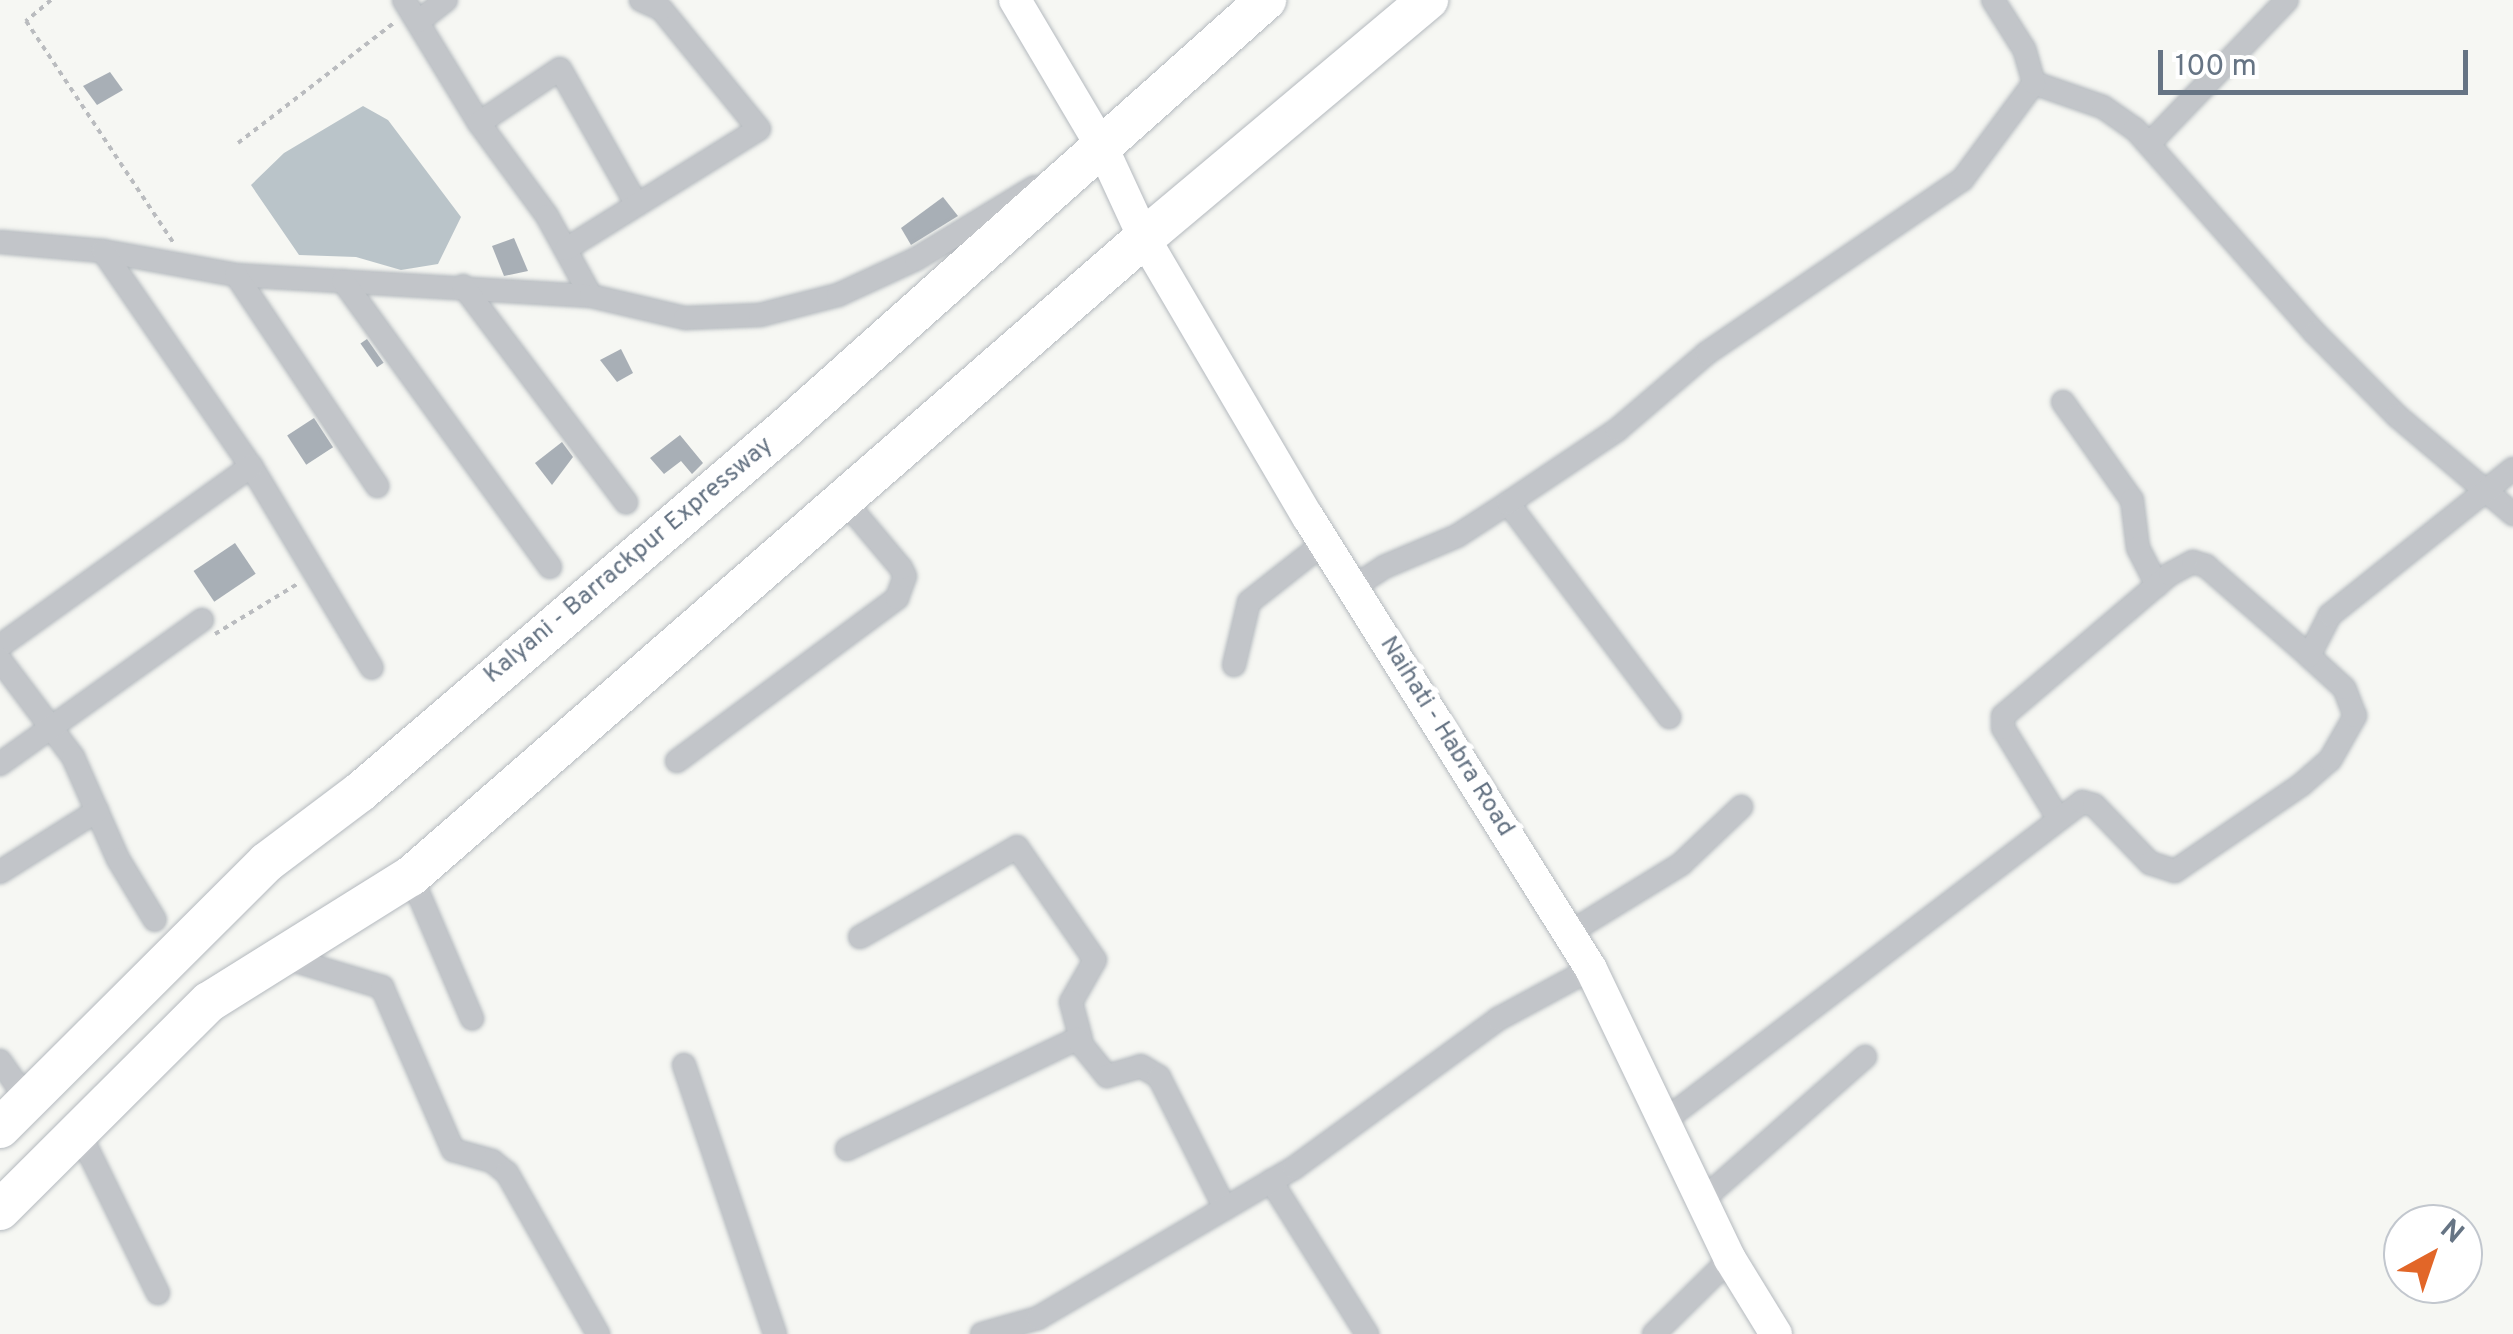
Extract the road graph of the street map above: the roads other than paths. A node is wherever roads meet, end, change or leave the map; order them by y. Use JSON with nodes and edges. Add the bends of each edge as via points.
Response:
{"nodes":[{"id":1,"x":446,"y":0,"type":"edge"},
{"id":2,"x":641,"y":0,"type":"edge"},
{"id":3,"x":1016,"y":0,"type":"edge"},
{"id":4,"x":1266,"y":0,"type":"edge"},
{"id":5,"x":1428,"y":0,"type":"edge"},
{"id":6,"x":1993,"y":0,"type":"edge"},
{"id":7,"x":2286,"y":0,"type":"edge"},
{"id":8,"x":411,"y":10,"type":"edge"},
{"id":9,"x":2034,"y":83,"type":"junction"},
{"id":10,"x":479,"y":124,"type":"junction"},
{"id":11,"x":2149,"y":144,"type":"junction"},
{"id":12,"x":1102,"y":148,"type":"junction"},
{"id":13,"x":637,"y":205,"type":"junction"},
{"id":14,"x":1144,"y":238,"type":"junction"},
{"id":15,"x":0,"y":242,"type":"edge"},
{"id":16,"x":566,"y":249,"type":"junction"},
{"id":17,"x":103,"y":251,"type":"junction"},
{"id":18,"x":236,"y":275,"type":"junction"},
{"id":19,"x":343,"y":281,"type":"junction"},
{"id":20,"x":463,"y":286,"type":"junction"},
{"id":21,"x":591,"y":296,"type":"junction"},
{"id":22,"x":2063,"y":402,"type":"dead end"},
{"id":23,"x":250,"y":466,"type":"junction"},
{"id":24,"x":2513,"y":469,"type":"edge"},
{"id":25,"x":377,"y":486,"type":"dead end"},
{"id":26,"x":2483,"y":489,"type":"junction"},
{"id":27,"x":843,"y":498,"type":"junction"},
{"id":28,"x":626,"y":502,"type":"dead end"},
{"id":29,"x":1508,"y":502,"type":"junction"},
{"id":30,"x":2513,"y":514,"type":"edge"},
{"id":31,"x":1324,"y":543,"type":"junction"},
{"id":32,"x":550,"y":566,"type":"dead end"},
{"id":33,"x":2157,"y":585,"type":"junction"},
{"id":34,"x":1352,"y":588,"type":"junction"},
{"id":35,"x":202,"y":620,"type":"road end"},
{"id":36,"x":0,"y":646,"type":"edge"},
{"id":37,"x":2309,"y":656,"type":"junction"},
{"id":38,"x":0,"y":660,"type":"edge"},
{"id":39,"x":1234,"y":664,"type":"dead end"},
{"id":40,"x":372,"y":668,"type":"dead end"},
{"id":41,"x":1669,"y":717,"type":"dead end"},
{"id":42,"x":49,"y":729,"type":"junction"},
{"id":43,"x":677,"y":762,"type":"dead end"},
{"id":44,"x":0,"y":764,"type":"edge"},
{"id":45,"x":1741,"y":807,"type":"dead end"},
{"id":46,"x":98,"y":811,"type":"junction"},
{"id":47,"x":2058,"y":818,"type":"junction"},
{"id":48,"x":0,"y":872,"type":"edge"},
{"id":49,"x":411,"y":876,"type":"junction"},
{"id":50,"x":155,"y":920,"type":"dead end"},
{"id":51,"x":1568,"y":933,"type":"junction"},
{"id":52,"x":860,"y":937,"type":"dead end"},
{"id":53,"x":278,"y":956,"type":"junction"},
{"id":54,"x":1591,"y":969,"type":"junction"},
{"id":55,"x":472,"y":1018,"type":"dead end"},
{"id":56,"x":1081,"y":1040,"type":"junction"},
{"id":57,"x":1864,"y":1058,"type":"dead end"},
{"id":58,"x":0,"y":1061,"type":"edge"},
{"id":59,"x":684,"y":1064,"type":"dead end"},
{"id":60,"x":14,"y":1115,"type":"edge"},
{"id":61,"x":1664,"y":1121,"type":"junction"},
{"id":62,"x":80,"y":1134,"type":"junction"},
{"id":63,"x":847,"y":1149,"type":"dead end"},
{"id":64,"x":1272,"y":1180,"type":"junction"},
{"id":65,"x":1702,"y":1200,"type":"junction"},
{"id":66,"x":1226,"y":1208,"type":"junction"},
{"id":67,"x":0,"y":1210,"type":"edge"},
{"id":68,"x":1730,"y":1258,"type":"junction"},
{"id":69,"x":158,"y":1293,"type":"dead end"},
{"id":70,"x":598,"y":1334,"type":"edge"},
{"id":71,"x":775,"y":1334,"type":"edge"},
{"id":72,"x":982,"y":1334,"type":"edge"},
{"id":73,"x":1367,"y":1334,"type":"edge"},
{"id":74,"x":1654,"y":1334,"type":"edge"},
{"id":75,"x":1776,"y":1334,"type":"edge"}],
"edges":[{"from":1,"to":8,"type":"street"},
{"from":2,"to":13,"type":"street","via":[[660,8],[759,130]]},
{"from":3,"to":12,"type":"main road","name":"Naihati - Habra Road"},
{"from":4,"to":12,"type":"highway","name":"Kalyani - Barrackpur Expressway"},
{"from":5,"to":14,"type":"highway"},
{"from":6,"to":9,"type":"street","via":[[2024,49]]},
{"from":7,"to":11,"type":"street"},
{"from":8,"to":10,"type":"street"},
{"from":9,"to":11,"type":"street","via":[[2103,107]]},
{"from":9,"to":29,"type":"street","via":[[1962,180],[1707,353],[1616,430]]},
{"from":10,"to":13,"type":"street","via":[[560,69]]},
{"from":10,"to":16,"type":"street"},
{"from":11,"to":26,"type":"street","via":[[2315,333]]},
{"from":12,"to":14,"type":"main road","name":"Naihati - Habra Road"},
{"from":12,"to":21,"type":"street","via":[[916,260],[838,294],[760,316],[685,318]]},
{"from":12,"to":60,"type":"highway","name":"Kalyani - Barrackpur Expressway","via":[[360,792],[267,862]]},
{"from":13,"to":16,"type":"street"},
{"from":14,"to":27,"type":"highway"},
{"from":14,"to":31,"type":"main road","name":"Naihati - Habra Road"},
{"from":15,"to":17,"type":"street"},
{"from":16,"to":21,"type":"street"},
{"from":17,"to":18,"type":"street"},
{"from":17,"to":23,"type":"street"},
{"from":18,"to":19,"type":"street"},
{"from":18,"to":25,"type":"street"},
{"from":19,"to":20,"type":"street"},
{"from":19,"to":32,"type":"street"},
{"from":20,"to":21,"type":"street"},
{"from":20,"to":28,"type":"street"},
{"from":22,"to":33,"type":"street","via":[[2132,500],[2138,548]]},
{"from":23,"to":36,"type":"street"},
{"from":23,"to":40,"type":"street"},
{"from":24,"to":26,"type":"street"},
{"from":26,"to":30,"type":"street"},
{"from":26,"to":37,"type":"street","via":[[2349,594],[2330,614]]},
{"from":27,"to":43,"type":"street","via":[[905,576],[897,598]]},
{"from":27,"to":49,"type":"highway"},
{"from":29,"to":34,"type":"street","via":[[1458,536],[1384,566]]},
{"from":29,"to":41,"type":"street"},
{"from":31,"to":34,"type":"main road","name":"Naihati - Habra Road"},
{"from":31,"to":39,"type":"street","via":[[1249,602]]},
{"from":33,"to":37,"type":"street","via":[[2185,565],[2206,566]]},
{"from":33,"to":47,"type":"street","via":[[2003,716],[2003,728]]},
{"from":34,"to":51,"type":"main road","name":"Naihati - Habra Road"},
{"from":35,"to":42,"type":"street"},
{"from":37,"to":47,"type":"street","via":[[2352,699],[2355,716],[2347,738],[2301,784],[2186,865],[2164,870],[2150,863],[2088,802]]},
{"from":38,"to":42,"type":"street"},
{"from":42,"to":44,"type":"street"},
{"from":42,"to":46,"type":"street","via":[[73,757]]},
{"from":45,"to":51,"type":"street","via":[[1681,864]]},
{"from":46,"to":48,"type":"street"},
{"from":46,"to":50,"type":"street"},
{"from":47,"to":61,"type":"street"},
{"from":49,"to":53,"type":"highway","via":[[362,912]]},
{"from":49,"to":55,"type":"street"},
{"from":51,"to":54,"type":"main road","name":"Naihati - Habra Road"},
{"from":52,"to":56,"type":"street","via":[[1017,847],[1095,960],[1071,1002]]},
{"from":53,"to":62,"type":"highway","via":[[209,1002]]},
{"from":53,"to":70,"type":"street","via":[[382,987],[453,1150],[492,1161],[507,1173]]},
{"from":54,"to":61,"type":"main road","name":"Naihati - Habra Road"},
{"from":54,"to":64,"type":"street","via":[[1498,1019]]},
{"from":56,"to":63,"type":"street","via":[[1069,1040]]},
{"from":56,"to":66,"type":"street","via":[[1107,1076],[1141,1066],[1160,1077]]},
{"from":57,"to":65,"type":"street"},
{"from":58,"to":60,"type":"street"},
{"from":59,"to":71,"type":"street"},
{"from":61,"to":65,"type":"main road","name":"Naihati - Habra Road"},
{"from":62,"to":67,"type":"highway"},
{"from":62,"to":69,"type":"street"},
{"from":64,"to":66,"type":"street"},
{"from":64,"to":73,"type":"street"},
{"from":65,"to":68,"type":"main road","name":"Naihati - Habra Road"},
{"from":66,"to":72,"type":"street","via":[[1038,1318]]},
{"from":68,"to":74,"type":"street"},
{"from":68,"to":75,"type":"main road","name":"Naihati - Habra Road"}]}
